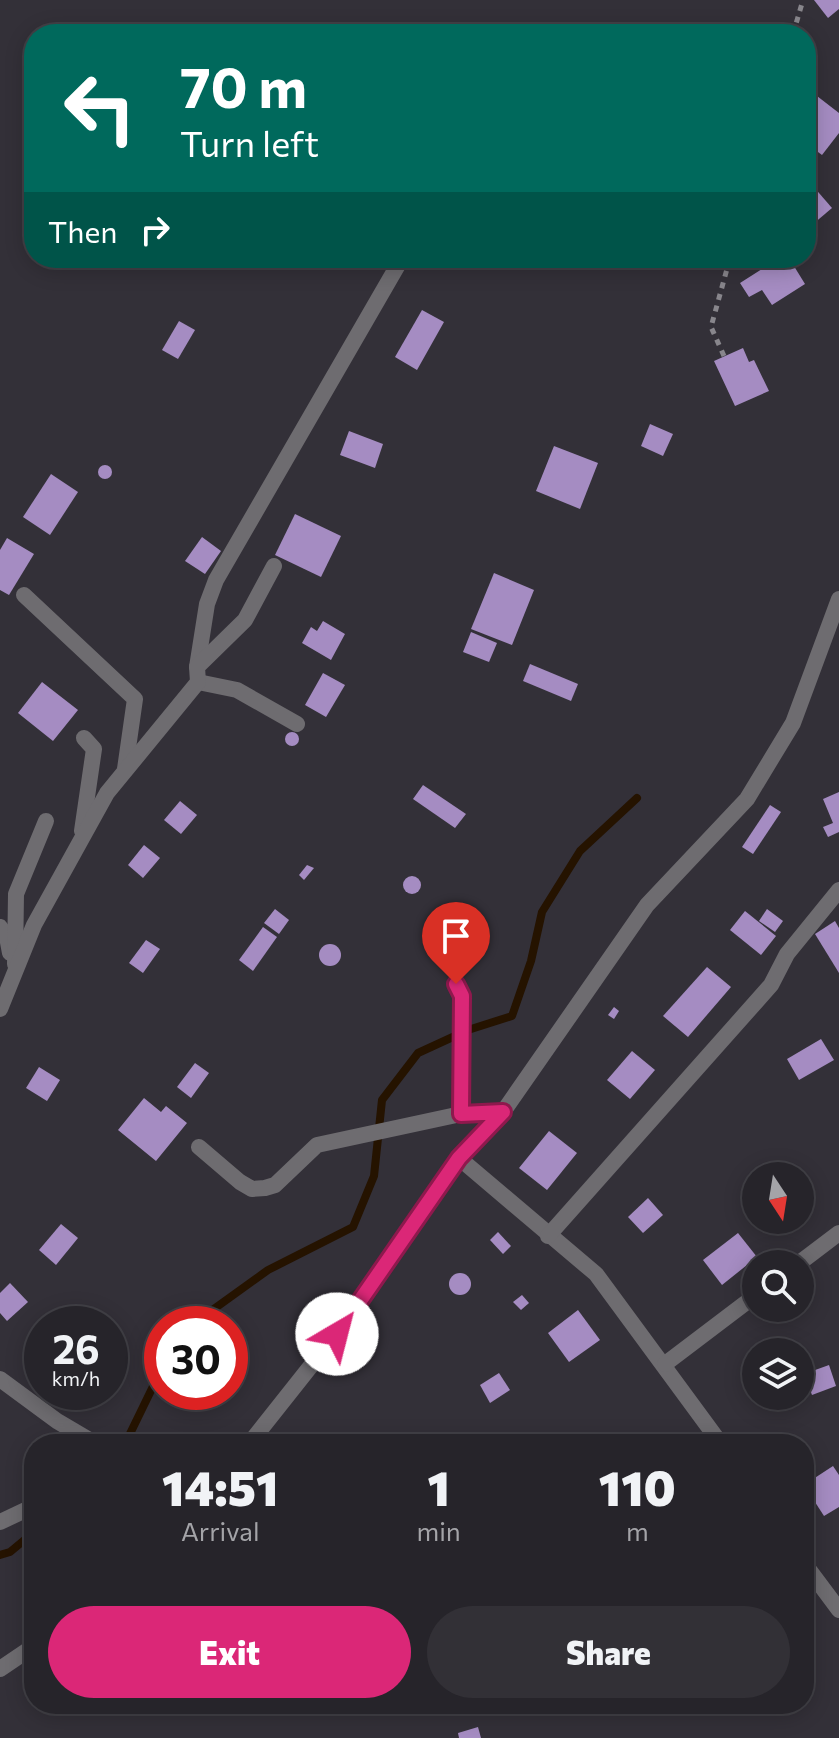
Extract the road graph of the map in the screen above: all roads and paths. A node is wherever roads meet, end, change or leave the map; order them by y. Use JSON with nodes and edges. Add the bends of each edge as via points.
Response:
{"nodes":[{"id":1,"x":803,"y":0,"type":"edge"},
{"id":2,"x":796,"y":24,"type":"edge"},
{"id":3,"x":396,"y":268,"type":"edge"},
{"id":4,"x":727,"y":268,"type":"edge"},
{"id":5,"x":724,"y":356,"type":"dead end"},
{"id":6,"x":274,"y":566,"type":"dead end"},
{"id":7,"x":24,"y":595,"type":"dead end"},
{"id":8,"x":839,"y":599,"type":"edge"},
{"id":9,"x":832,"y":619,"type":"junction"},
{"id":10,"x":839,"y":645,"type":"edge"},
{"id":11,"x":198,"y":674,"type":"junction"},
{"id":12,"x":297,"y":724,"type":"dead end"},
{"id":13,"x":84,"y":738,"type":"dead end"},
{"id":14,"x":125,"y":770,"type":"junction"},
{"id":15,"x":46,"y":821,"type":"dead end"},
{"id":16,"x":80,"y":840,"type":"junction"},
{"id":17,"x":839,"y":890,"type":"edge"},
{"id":18,"x":0,"y":927,"type":"edge"},
{"id":19,"x":14,"y":974,"type":"junction"},
{"id":20,"x":456,"y":984,"type":"dead end"},
{"id":21,"x":0,"y":1009,"type":"edge"},
{"id":22,"x":503,"y":1112,"type":"junction"},
{"id":23,"x":461,"y":1114,"type":"junction"},
{"id":24,"x":199,"y":1147,"type":"dead end"},
{"id":25,"x":459,"y":1158,"type":"junction"},
{"id":26,"x":839,"y":1233,"type":"edge"},
{"id":27,"x":548,"y":1236,"type":"junction"},
{"id":28,"x":814,"y":1252,"type":"edge"},
{"id":29,"x":742,"y":1306,"type":"edge"},
{"id":30,"x":665,"y":1364,"type":"junction"},
{"id":31,"x":0,"y":1379,"type":"edge"},
{"id":32,"x":79,"y":1434,"type":"edge"},
{"id":33,"x":257,"y":1434,"type":"edge"},
{"id":34,"x":714,"y":1434,"type":"edge"},
{"id":35,"x":24,"y":1511,"type":"edge"},
{"id":36,"x":0,"y":1522,"type":"edge"},
{"id":37,"x":814,"y":1576,"type":"edge"},
{"id":38,"x":839,"y":1610,"type":"edge"},
{"id":39,"x":24,"y":1653,"type":"edge"},
{"id":40,"x":0,"y":1669,"type":"edge"}],
"edges":[{"from":1,"to":2,"type":"path"},
{"from":3,"to":11,"type":"street","via":[[216,580],[207,604]]},
{"from":4,"to":5,"type":"path","via":[[711,327]]},
{"from":6,"to":11,"type":"street","via":[[245,620]]},
{"from":7,"to":14,"type":"street","via":[[135,699]]},
{"from":8,"to":9,"type":"street"},
{"from":9,"to":10,"type":"street"},
{"from":9,"to":22,"type":"street","via":[[793,723],[747,799],[647,905]]},
{"from":11,"to":12,"type":"street"},
{"from":11,"to":14,"type":"street"},
{"from":13,"to":16,"type":"street","via":[[94,749]]},
{"from":14,"to":16,"type":"street"},
{"from":15,"to":19,"type":"street","via":[[16,894]]},
{"from":16,"to":19,"type":"street"},
{"from":17,"to":27,"type":"street","via":[[787,954],[771,985]]},
{"from":18,"to":19,"type":"street"},
{"from":19,"to":21,"type":"street"},
{"from":20,"to":23,"type":"street","via":[[462,996]]},
{"from":22,"to":23,"type":"street"},
{"from":22,"to":25,"type":"street"},
{"from":23,"to":24,"type":"street","via":[[317,1145],[275,1185],[265,1188],[252,1189],[240,1182]]},
{"from":25,"to":27,"type":"street"},
{"from":25,"to":33,"type":"street","via":[[356,1309]]},
{"from":26,"to":28,"type":"street"},
{"from":27,"to":30,"type":"street","via":[[596,1274]]},
{"from":29,"to":30,"type":"street"},
{"from":30,"to":34,"type":"street"},
{"from":31,"to":32,"type":"street"},
{"from":35,"to":36,"type":"street"},
{"from":37,"to":38,"type":"street"},
{"from":39,"to":40,"type":"street"}]}
